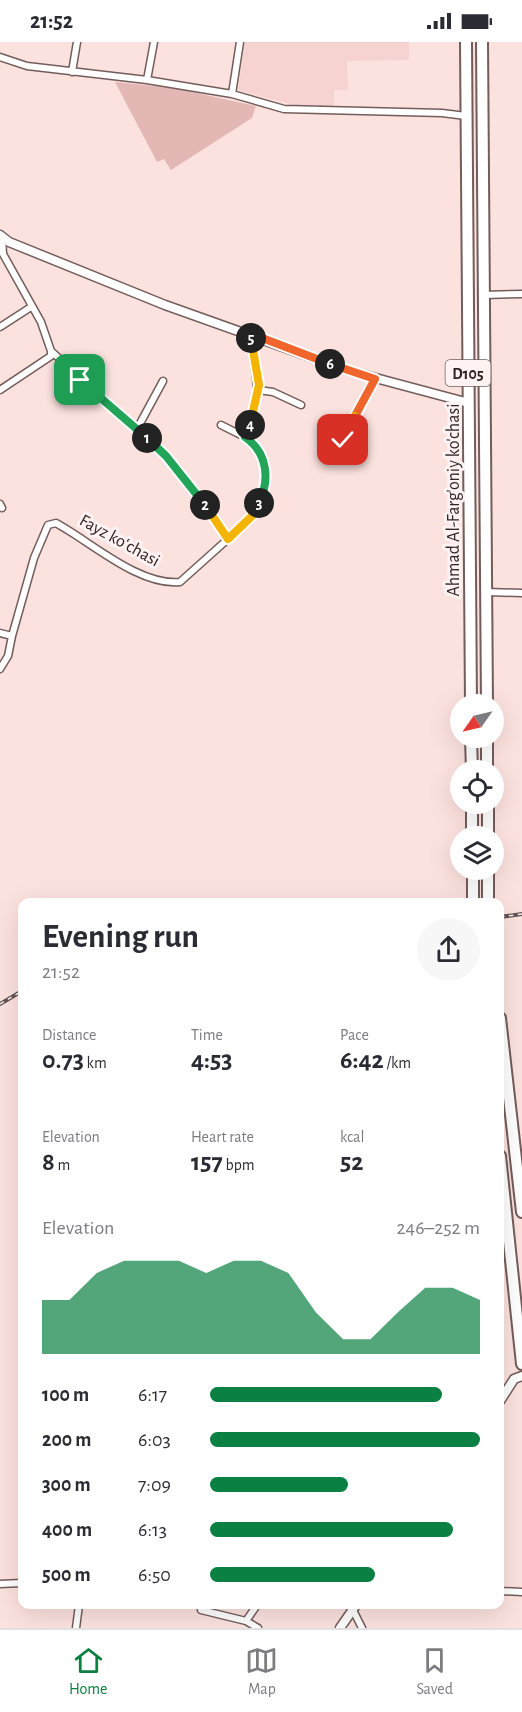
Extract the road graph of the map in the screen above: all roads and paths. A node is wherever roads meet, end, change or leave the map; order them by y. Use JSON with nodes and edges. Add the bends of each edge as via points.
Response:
{"nodes":[{"id":1,"x":77,"y":42,"type":"edge"},
{"id":2,"x":154,"y":42,"type":"edge"},
{"id":3,"x":240,"y":42,"type":"edge"},
{"id":4,"x":466,"y":42,"type":"edge"},
{"id":5,"x":482,"y":42,"type":"edge"},
{"id":6,"x":0,"y":57,"type":"edge"},
{"id":7,"x":72,"y":72,"type":"junction"},
{"id":8,"x":147,"y":80,"type":"junction"},
{"id":9,"x":232,"y":94,"type":"junction"},
{"id":10,"x":466,"y":116,"type":"junction"},
{"id":11,"x":1,"y":236,"type":"edge"},
{"id":12,"x":522,"y":294,"type":"edge"},
{"id":13,"x":484,"y":295,"type":"junction"},
{"id":14,"x":31,"y":307,"type":"junction"},
{"id":15,"x":0,"y":327,"type":"edge"},
{"id":16,"x":250,"y":334,"type":"junction"},
{"id":17,"x":51,"y":351,"type":"junction"},
{"id":18,"x":375,"y":379,"type":"junction"},
{"id":19,"x":163,"y":381,"type":"dead end"},
{"id":20,"x":0,"y":390,"type":"edge"},
{"id":21,"x":258,"y":390,"type":"junction"},
{"id":22,"x":469,"y":403,"type":"junction"},
{"id":23,"x":301,"y":405,"type":"dead end"},
{"id":24,"x":221,"y":425,"type":"dead end"},
{"id":25,"x":137,"y":429,"type":"junction"},
{"id":26,"x":245,"y":437,"type":"junction"},
{"id":27,"x":343,"y":440,"type":"dead end"},
{"id":28,"x":468,"y":507,"type":"junction"},
{"id":29,"x":488,"y":507,"type":"junction"},
{"id":30,"x":228,"y":539,"type":"junction"},
{"id":31,"x":487,"y":592,"type":"junction"},
{"id":32,"x":522,"y":593,"type":"edge"},
{"id":33,"x":0,"y":633,"type":"edge"},
{"id":34,"x":12,"y":636,"type":"junction"},
{"id":35,"x":0,"y":669,"type":"edge"},
{"id":36,"x":471,"y":694,"type":"edge"},
{"id":37,"x":487,"y":694,"type":"edge"},
{"id":38,"x":473,"y":880,"type":"edge"},
{"id":39,"x":488,"y":880,"type":"edge"},
{"id":40,"x":473,"y":898,"type":"edge"},
{"id":41,"x":488,"y":898,"type":"edge"},
{"id":42,"x":504,"y":1053,"type":"edge"},
{"id":43,"x":520,"y":1191,"type":"junction"},
{"id":44,"x":504,"y":1194,"type":"joint"},
{"id":45,"x":522,"y":1212,"type":"edge"},
{"id":46,"x":522,"y":1364,"type":"edge"},
{"id":47,"x":522,"y":1376,"type":"edge"},
{"id":48,"x":504,"y":1395,"type":"edge"},
{"id":49,"x":18,"y":1583,"type":"edge"},
{"id":50,"x":0,"y":1584,"type":"edge"},
{"id":51,"x":504,"y":1591,"type":"edge"},
{"id":52,"x":522,"y":1592,"type":"edge"},
{"id":53,"x":79,"y":1609,"type":"edge"},
{"id":54,"x":254,"y":1609,"type":"edge"},
{"id":55,"x":354,"y":1609,"type":"edge"},
{"id":56,"x":356,"y":1609,"type":"edge"},
{"id":57,"x":201,"y":1610,"type":"dead end"},
{"id":58,"x":246,"y":1621,"type":"junction"},
{"id":59,"x":76,"y":1628,"type":"edge"},
{"id":60,"x":258,"y":1628,"type":"edge"},
{"id":61,"x":340,"y":1628,"type":"edge"},
{"id":62,"x":362,"y":1628,"type":"edge"}],
"edges":[{"from":1,"to":7,"type":"street"},
{"from":2,"to":8,"type":"street"},
{"from":3,"to":9,"type":"street"},
{"from":4,"to":10,"type":"highway","name":"Ahmad Al-Farg'oniy ko'chasi","number":"D105"},
{"from":5,"to":13,"type":"highway","name":"Ahmad Al-Farg'oniy ko'chasi","number":"D105"},
{"from":6,"to":7,"type":"street","via":[[27,66]]},
{"from":7,"to":8,"type":"street"},
{"from":8,"to":9,"type":"street"},
{"from":9,"to":10,"type":"street","via":[[284,109]]},
{"from":10,"to":22,"type":"highway","name":"Ahmad Al-Farg'oniy ko'chasi","number":"D105"},
{"from":11,"to":14,"type":"street","via":[[3,254]]},
{"from":11,"to":16,"type":"street","via":[[111,285]]},
{"from":12,"to":13,"type":"street"},
{"from":13,"to":29,"type":"highway","name":"Ahmad Al-Farg'oniy ko'chasi","number":"D105"},
{"from":14,"to":15,"type":"street"},
{"from":14,"to":17,"type":"street"},
{"from":16,"to":18,"type":"street"},
{"from":16,"to":21,"type":"street"},
{"from":17,"to":20,"type":"street","via":[[51,356]]},
{"from":17,"to":25,"type":"street"},
{"from":18,"to":22,"type":"street"},
{"from":18,"to":27,"type":"street"},
{"from":19,"to":25,"type":"street"},
{"from":21,"to":23,"type":"street","via":[[273,392]]},
{"from":21,"to":26,"type":"street"},
{"from":22,"to":28,"type":"highway","name":"Ahmad Al-Farg'oniy ko'chasi","number":"D105"},
{"from":24,"to":26,"type":"street"},
{"from":25,"to":30,"type":"street","via":[[183,475]]},
{"from":26,"to":30,"type":"street","via":[[263,457],[266,489],[253,515]]},
{"from":28,"to":29,"type":"highway"},
{"from":28,"to":36,"type":"highway","name":"Ahmad Al-Farg'oniy ko'chasi","number":"D105"},
{"from":29,"to":31,"type":"highway","name":"Ahmad Al-Farg'oniy ko'chasi","number":"D105"},
{"from":30,"to":34,"type":"street","name":"Fayz koʻchasi","via":[[180,582],[170,583],[136,572],[56,522],[48,525],[34,558]]},
{"from":31,"to":32,"type":"street"},
{"from":31,"to":37,"type":"highway","name":"Ahmad Al-Farg'oniy ko'chasi","number":"D105"},
{"from":33,"to":34,"type":"street"},
{"from":34,"to":35,"type":"street","via":[[8,656]]},
{"from":38,"to":40,"type":"highway"},
{"from":39,"to":41,"type":"highway"},
{"from":42,"to":43,"type":"highway"},
{"from":43,"to":44,"type":"highway"},
{"from":43,"to":45,"type":"highway"},
{"from":44,"to":46,"type":"highway"},
{"from":47,"to":48,"type":"street","via":[[514,1379]]},
{"from":49,"to":50,"type":"street"},
{"from":51,"to":52,"type":"street"},
{"from":53,"to":59,"type":"street"},
{"from":54,"to":58,"type":"street"},
{"from":55,"to":61,"type":"street"},
{"from":56,"to":62,"type":"street"},
{"from":57,"to":58,"type":"street"},
{"from":58,"to":60,"type":"street"}]}
